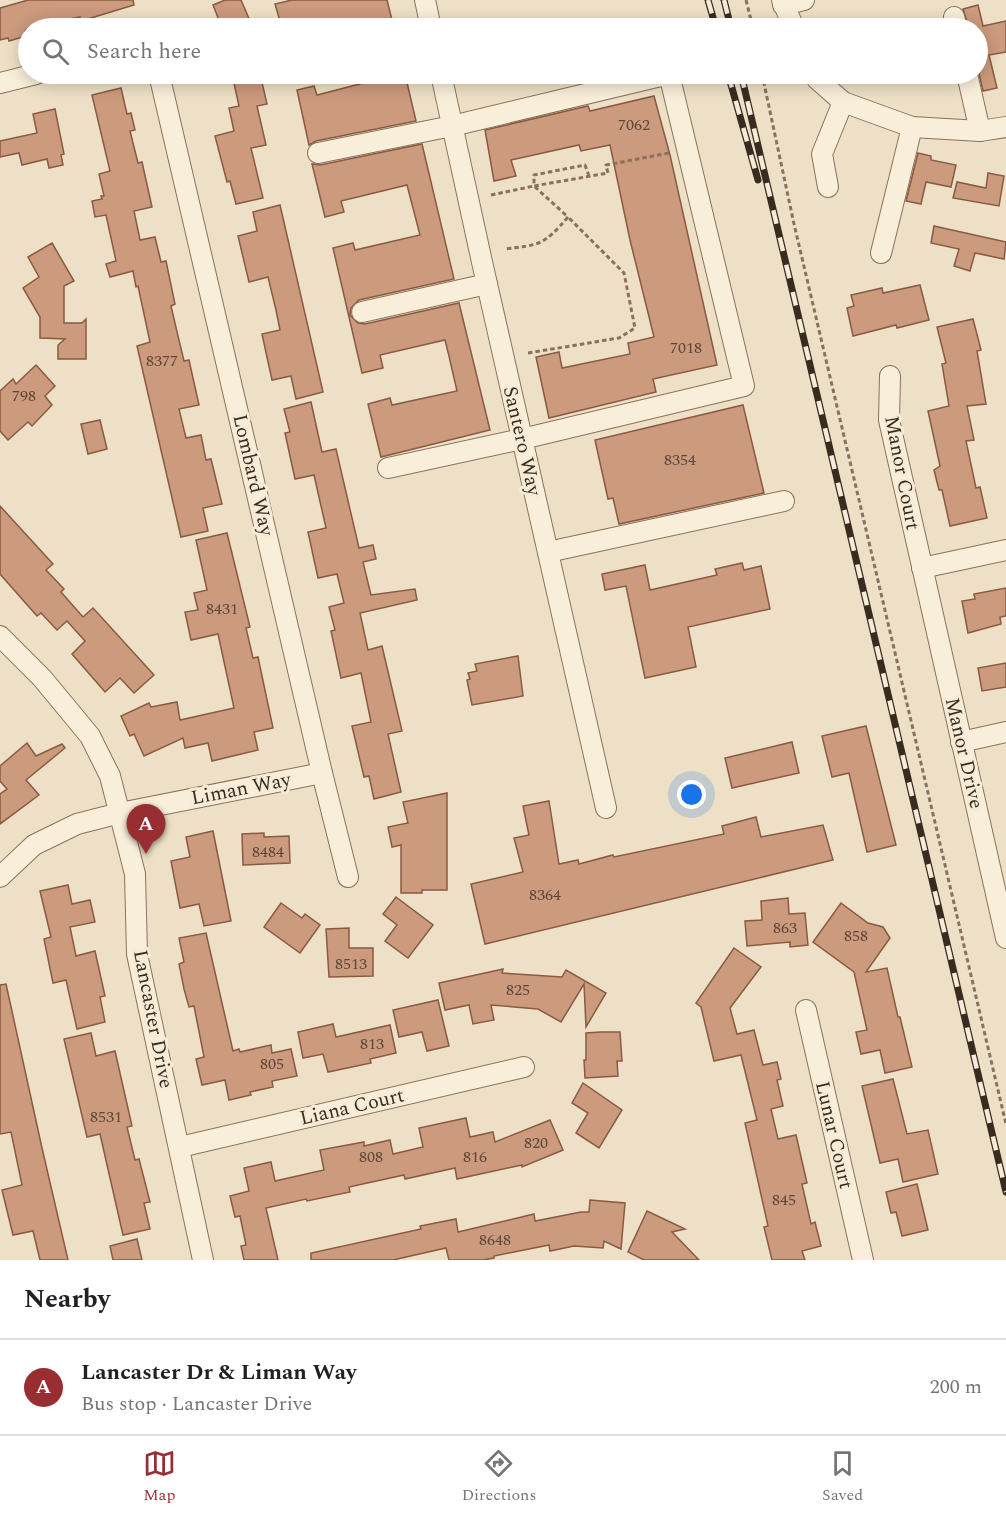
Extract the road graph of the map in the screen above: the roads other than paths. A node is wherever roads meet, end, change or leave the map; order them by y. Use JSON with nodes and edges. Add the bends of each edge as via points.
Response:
{"nodes":[{"id":1,"x":425,"y":0,"type":"edge"},
{"id":2,"x":804,"y":0,"type":"edge"},
{"id":3,"x":782,"y":3,"type":"edge"},
{"id":4,"x":429,"y":18,"type":"edge"},
{"id":5,"x":789,"y":18,"type":"edge"},
{"id":6,"x":18,"y":78,"type":"edge"},
{"id":7,"x":0,"y":83,"type":"edge"},
{"id":8,"x":161,"y":84,"type":"edge"},
{"id":9,"x":443,"y":84,"type":"edge"},
{"id":10,"x":627,"y":84,"type":"edge"},
{"id":11,"x":671,"y":84,"type":"edge"},
{"id":12,"x":823,"y":84,"type":"edge"},
{"id":13,"x":969,"y":84,"type":"edge"},
{"id":14,"x":843,"y":102,"type":"junction"},
{"id":15,"x":453,"y":126,"type":"junction"},
{"id":16,"x":1006,"y":127,"type":"edge"},
{"id":17,"x":912,"y":128,"type":"junction"},
{"id":18,"x":980,"y":131,"type":"junction"},
{"id":19,"x":318,"y":153,"type":"dead end"},
{"id":20,"x":828,"y":187,"type":"dead end"},
{"id":21,"x":881,"y":253,"type":"dead end"},
{"id":22,"x":487,"y":284,"type":"junction"},
{"id":23,"x":362,"y":312,"type":"dead end"},
{"id":24,"x":890,"y":376,"type":"dead end"},
{"id":25,"x":522,"y":439,"type":"junction"},
{"id":26,"x":388,"y":468,"type":"dead end"},
{"id":27,"x":784,"y":501,"type":"dead end"},
{"id":28,"x":1006,"y":550,"type":"edge"},
{"id":29,"x":548,"y":552,"type":"junction"},
{"id":30,"x":922,"y":568,"type":"junction"},
{"id":31,"x":0,"y":636,"type":"edge"},
{"id":32,"x":1006,"y":732,"type":"edge"},
{"id":33,"x":961,"y":742,"type":"junction"},
{"id":34,"x":322,"y":773,"type":"junction"},
{"id":35,"x":606,"y":808,"type":"dead end"},
{"id":36,"x":120,"y":813,"type":"junction"},
{"id":37,"x":0,"y":877,"type":"edge"},
{"id":38,"x":348,"y":877,"type":"dead end"},
{"id":39,"x":1003,"y":916,"type":"edge"},
{"id":40,"x":1006,"y":938,"type":"edge"},
{"id":41,"x":806,"y":1010,"type":"dead end"},
{"id":42,"x":524,"y":1067,"type":"dead end"},
{"id":43,"x":180,"y":1147,"type":"junction"},
{"id":44,"x":203,"y":1260,"type":"edge"},
{"id":45,"x":863,"y":1260,"type":"edge"}],
"edges":[{"from":1,"to":4,"type":"street"},
{"from":2,"to":3,"type":"street"},
{"from":3,"to":5,"type":"street"},
{"from":6,"to":7,"type":"street"},
{"from":8,"to":34,"type":"street","name":"Lombard Way"},
{"from":9,"to":15,"type":"street","name":"Santero Way"},
{"from":10,"to":15,"type":"street"},
{"from":11,"to":25,"type":"street","via":[[744,386]]},
{"from":12,"to":14,"type":"street"},
{"from":13,"to":18,"type":"street"},
{"from":14,"to":17,"type":"street"},
{"from":14,"to":20,"type":"street","via":[[822,154]]},
{"from":15,"to":19,"type":"street"},
{"from":15,"to":22,"type":"street","name":"Santero Way"},
{"from":16,"to":18,"type":"street"},
{"from":17,"to":18,"type":"street"},
{"from":17,"to":21,"type":"street"},
{"from":22,"to":23,"type":"street"},
{"from":22,"to":25,"type":"street","name":"Santero Way"},
{"from":24,"to":30,"type":"street","name":"Manor Court","via":[[889,420]]},
{"from":25,"to":26,"type":"street"},
{"from":25,"to":29,"type":"street","name":"Santero Way"},
{"from":27,"to":29,"type":"street"},
{"from":28,"to":30,"type":"street"},
{"from":29,"to":35,"type":"street","name":"Santero Way"},
{"from":30,"to":33,"type":"street","name":"Manor Drive"},
{"from":31,"to":36,"type":"street","name":"Lancaster Drive","via":[[42,678],[90,736],[110,776]]},
{"from":32,"to":33,"type":"street"},
{"from":33,"to":39,"type":"street","name":"Manor Drive"},
{"from":34,"to":36,"type":"street","name":"Liman Way"},
{"from":34,"to":38,"type":"street","name":"Lombard Way"},
{"from":36,"to":37,"type":"street","name":"Liman Way","via":[[77,824],[34,845]]},
{"from":36,"to":43,"type":"street","name":"Lancaster Drive","via":[[135,874],[137,954]]},
{"from":39,"to":40,"type":"street","name":"Manor Drive"},
{"from":41,"to":45,"type":"street","name":"Lunar Court"},
{"from":42,"to":43,"type":"street","name":"Liana Court"},
{"from":43,"to":44,"type":"street","name":"Lancaster Drive"}]}
